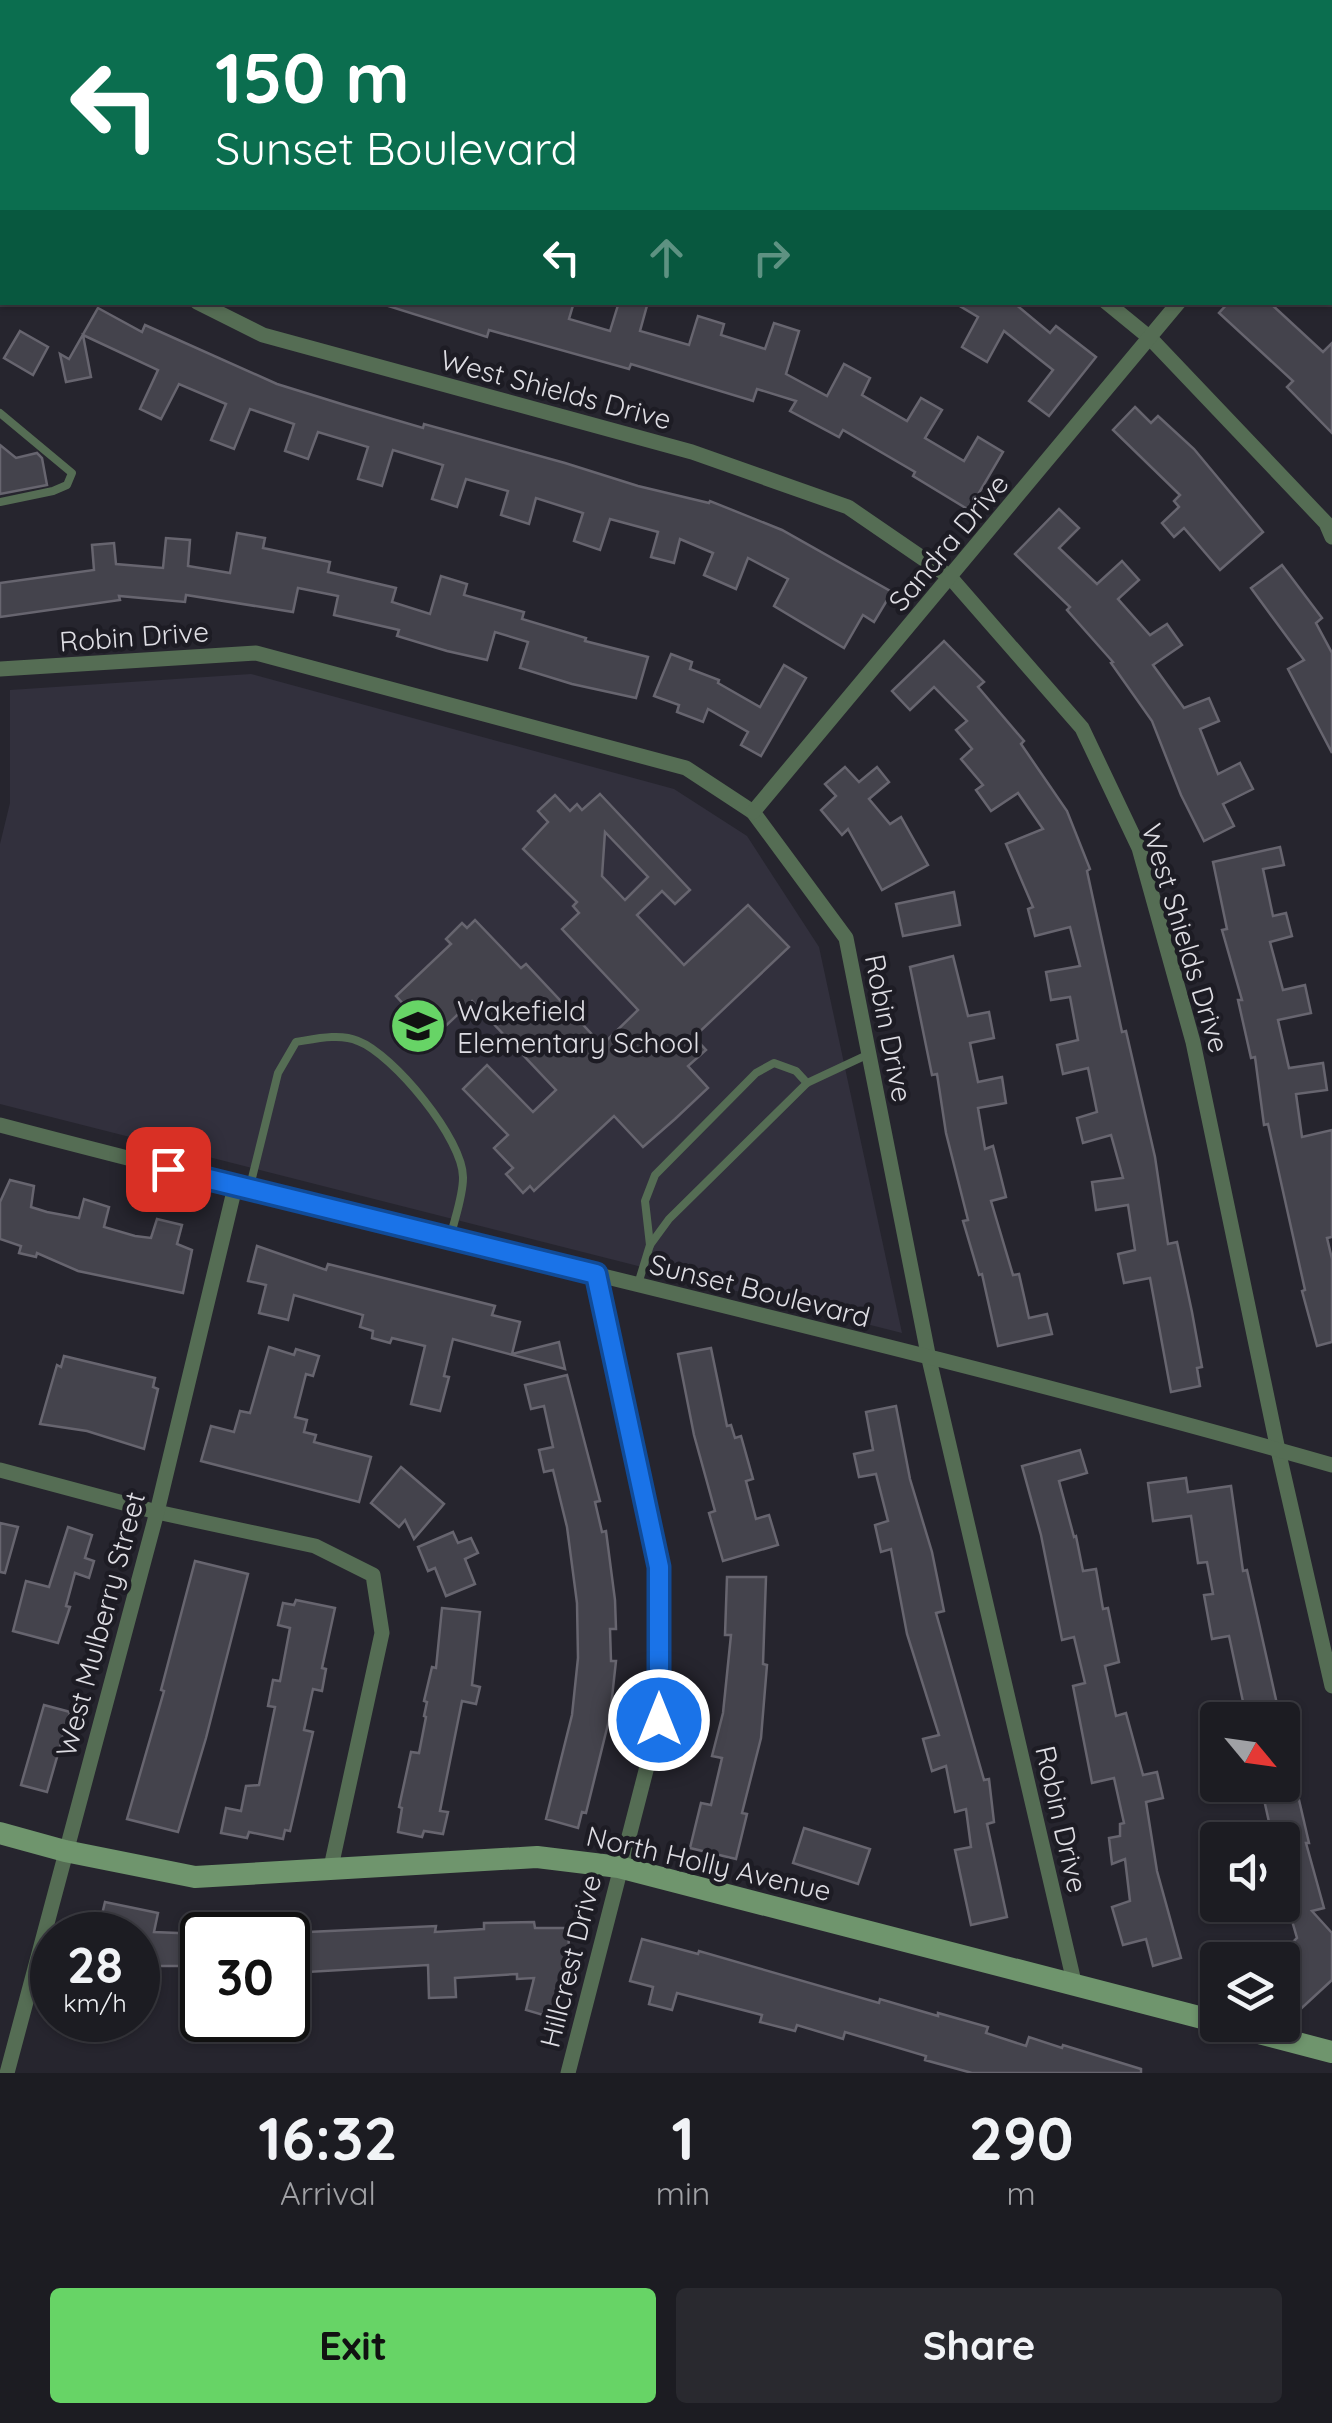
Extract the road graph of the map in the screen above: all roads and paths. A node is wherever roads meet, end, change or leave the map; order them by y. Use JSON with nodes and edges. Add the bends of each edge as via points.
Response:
{"nodes":[{"id":1,"x":203,"y":305,"type":"edge"},
{"id":2,"x":1110,"y":305,"type":"edge"},
{"id":3,"x":1177,"y":305,"type":"edge"},
{"id":4,"x":1150,"y":338,"type":"junction"},
{"id":5,"x":0,"y":413,"type":"edge"},
{"id":6,"x":0,"y":502,"type":"edge"},
{"id":7,"x":1332,"y":537,"type":"edge"},
{"id":8,"x":950,"y":578,"type":"junction"},
{"id":9,"x":0,"y":669,"type":"edge"},
{"id":10,"x":753,"y":812,"type":"junction"},
{"id":11,"x":869,"y":1054,"type":"junction"},
{"id":12,"x":808,"y":1083,"type":"junction"},
{"id":13,"x":0,"y":1125,"type":"edge"},
{"id":14,"x":242,"y":1189,"type":"junction"},
{"id":15,"x":450,"y":1238,"type":"junction"},
{"id":16,"x":650,"y":1245,"type":"junction"},
{"id":17,"x":596,"y":1274,"type":"junction"},
{"id":18,"x":638,"y":1284,"type":"junction"},
{"id":19,"x":930,"y":1359,"type":"junction"},
{"id":20,"x":1278,"y":1450,"type":"junction"},
{"id":21,"x":1332,"y":1465,"type":"edge"},
{"id":22,"x":0,"y":1470,"type":"edge"},
{"id":23,"x":157,"y":1512,"type":"junction"},
{"id":24,"x":1332,"y":1686,"type":"edge"},
{"id":25,"x":0,"y":1833,"type":"edge"},
{"id":26,"x":65,"y":1850,"type":"junction"},
{"id":27,"x":331,"y":1867,"type":"junction"},
{"id":28,"x":619,"y":1868,"type":"junction"},
{"id":29,"x":1076,"y":1986,"type":"junction"},
{"id":30,"x":1200,"y":2017,"type":"edge"},
{"id":31,"x":1293,"y":2042,"type":"edge"},
{"id":32,"x":1332,"y":2052,"type":"edge"},
{"id":33,"x":6,"y":2073,"type":"edge"},
{"id":34,"x":568,"y":2073,"type":"edge"}],
"edges":[{"from":1,"to":8,"type":"street","name":"West Shields Drive","via":[[263,334],[692,452],[848,507]]},
{"from":2,"to":4,"type":"street"},
{"from":3,"to":4,"type":"street","name":"Sandra Drive"},
{"from":4,"to":7,"type":"street"},
{"from":4,"to":8,"type":"street","name":"Sandra Drive"},
{"from":5,"to":6,"type":"lane","via":[[72,473],[67,485],[53,491]]},
{"from":8,"to":10,"type":"street","name":"Sandra Drive"},
{"from":8,"to":20,"type":"street","name":"West Shields Drive","via":[[1082,728],[1138,848],[1194,1042]]},
{"from":9,"to":10,"type":"street","name":"Robin Drive","via":[[256,653],[686,768]]},
{"from":10,"to":11,"type":"street","name":"Robin Drive","via":[[846,938]]},
{"from":11,"to":12,"type":"lane"},
{"from":11,"to":19,"type":"street","name":"Robin Drive"},
{"from":12,"to":16,"type":"lane"},
{"from":12,"to":16,"type":"lane","via":[[796,1070],[774,1063],[756,1073],[655,1175],[645,1200]]},
{"from":13,"to":14,"type":"street","name":"Sunset Boulevard"},
{"from":14,"to":15,"type":"street","name":"Sunset Boulevard"},
{"from":14,"to":15,"type":"lane","via":[[278,1073],[296,1042],[356,1040],[396,1071],[456,1145],[463,1177]]},
{"from":14,"to":23,"type":"street","name":"West Mulberry Street"},
{"from":15,"to":17,"type":"street","name":"Sunset Boulevard"},
{"from":16,"to":18,"type":"lane"},
{"from":17,"to":18,"type":"street","name":"Sunset Boulevard"},
{"from":17,"to":28,"type":"street","name":"Hillcrest Drive","via":[[659,1567],[659,1720]]},
{"from":18,"to":19,"type":"street","name":"Sunset Boulevard"},
{"from":19,"to":20,"type":"street","name":"Sunset Boulevard"},
{"from":19,"to":29,"type":"street","name":"Robin Drive"},
{"from":20,"to":21,"type":"street","name":"Sunset Boulevard"},
{"from":20,"to":24,"type":"street","name":"West Shields Drive"},
{"from":22,"to":23,"type":"street"},
{"from":23,"to":26,"type":"street","name":"West Mulberry Street"},
{"from":23,"to":27,"type":"street","via":[[314,1546],[372,1575],[382,1634]]},
{"from":25,"to":26,"type":"street","name":"North Holly Avenue"},
{"from":26,"to":27,"type":"street","name":"North Holly Avenue","via":[[195,1877]]},
{"from":26,"to":33,"type":"street","name":"West Mulberry Street"},
{"from":27,"to":28,"type":"street","name":"North Holly Avenue","via":[[537,1858]]},
{"from":28,"to":29,"type":"street","name":"North Holly Avenue"},
{"from":28,"to":34,"type":"street","name":"Hillcrest Drive"},
{"from":29,"to":30,"type":"street","name":"North Holly Avenue"},
{"from":31,"to":32,"type":"street"}]}
